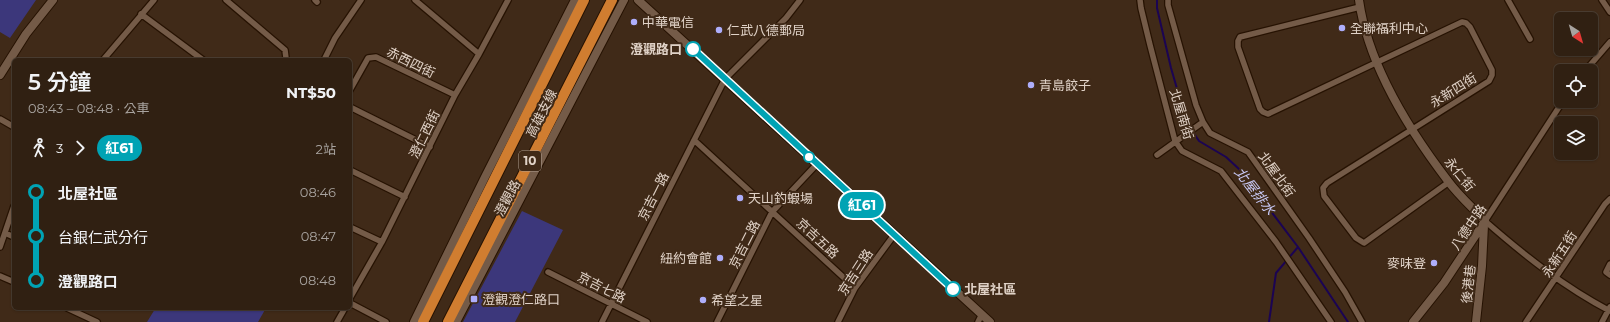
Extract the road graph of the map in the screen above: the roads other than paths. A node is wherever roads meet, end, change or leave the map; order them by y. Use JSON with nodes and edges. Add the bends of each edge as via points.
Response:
{"nodes":[{"id":1,"x":53,"y":0,"type":"edge"},
{"id":2,"x":154,"y":0,"type":"edge"},
{"id":3,"x":226,"y":0,"type":"edge"},
{"id":4,"x":361,"y":0,"type":"edge"},
{"id":5,"x":415,"y":0,"type":"edge"},
{"id":6,"x":508,"y":0,"type":"edge"},
{"id":7,"x":575,"y":0,"type":"edge"},
{"id":8,"x":584,"y":0,"type":"edge"},
{"id":9,"x":612,"y":0,"type":"edge"},
{"id":10,"x":624,"y":0,"type":"edge"},
{"id":11,"x":638,"y":0,"type":"edge"},
{"id":12,"x":800,"y":0,"type":"edge"},
{"id":13,"x":1140,"y":0,"type":"edge"},
{"id":14,"x":1168,"y":0,"type":"edge"},
{"id":15,"x":1508,"y":0,"type":"edge"},
{"id":16,"x":1602,"y":0,"type":"edge"},
{"id":17,"x":1360,"y":4,"type":"edge"},
{"id":18,"x":1610,"y":12,"type":"edge"},
{"id":19,"x":141,"y":14,"type":"junction"},
{"id":20,"x":1530,"y":39,"type":"dead end"},
{"id":21,"x":1610,"y":42,"type":"edge"},
{"id":22,"x":479,"y":54,"type":"junction"},
{"id":23,"x":105,"y":58,"type":"edge"},
{"id":24,"x":200,"y":58,"type":"edge"},
{"id":25,"x":286,"y":58,"type":"edge"},
{"id":26,"x":325,"y":58,"type":"edge"},
{"id":27,"x":1377,"y":62,"type":"junction"},
{"id":28,"x":1591,"y":64,"type":"edge"},
{"id":29,"x":0,"y":75,"type":"edge"},
{"id":30,"x":725,"y":80,"type":"junction"},
{"id":31,"x":352,"y":86,"type":"edge"},
{"id":32,"x":455,"y":95,"type":"junction"},
{"id":33,"x":352,"y":108,"type":"edge"},
{"id":34,"x":1559,"y":108,"type":"edge"},
{"id":35,"x":0,"y":119,"type":"edge"},
{"id":36,"x":1203,"y":122,"type":"junction"},
{"id":37,"x":12,"y":126,"type":"edge"},
{"id":38,"x":1412,"y":129,"type":"junction"},
{"id":39,"x":694,"y":140,"type":"junction"},
{"id":40,"x":1176,"y":141,"type":"junction"},
{"id":41,"x":430,"y":147,"type":"junction"},
{"id":42,"x":1157,"y":155,"type":"dead end"},
{"id":43,"x":817,"y":164,"type":"junction"},
{"id":44,"x":352,"y":171,"type":"edge"},
{"id":45,"x":1449,"y":182,"type":"junction"},
{"id":46,"x":405,"y":197,"type":"junction"},
{"id":47,"x":1610,"y":199,"type":"edge"},
{"id":48,"x":12,"y":212,"type":"edge"},
{"id":49,"x":772,"y":212,"type":"junction"},
{"id":50,"x":1485,"y":223,"type":"junction"},
{"id":51,"x":352,"y":228,"type":"edge"},
{"id":52,"x":5,"y":233,"type":"junction"},
{"id":53,"x":894,"y":235,"type":"junction"},
{"id":54,"x":12,"y":236,"type":"edge"},
{"id":55,"x":382,"y":242,"type":"junction"},
{"id":56,"x":0,"y":247,"type":"edge"},
{"id":57,"x":1610,"y":264,"type":"edge"},
{"id":58,"x":548,"y":272,"type":"dead end"},
{"id":59,"x":1610,"y":275,"type":"edge"},
{"id":60,"x":0,"y":276,"type":"edge"},
{"id":61,"x":1556,"y":278,"type":"junction"},
{"id":62,"x":12,"y":281,"type":"edge"},
{"id":63,"x":855,"y":288,"type":"junction"},
{"id":64,"x":352,"y":294,"type":"edge"},
{"id":65,"x":352,"y":304,"type":"edge"},
{"id":66,"x":611,"y":304,"type":"junction"},
{"id":67,"x":1609,"y":309,"type":"edge"},
{"id":68,"x":71,"y":310,"type":"edge"},
{"id":69,"x":344,"y":310,"type":"edge"},
{"id":70,"x":980,"y":319,"type":"edge"},
{"id":71,"x":97,"y":322,"type":"edge"},
{"id":72,"x":338,"y":322,"type":"edge"},
{"id":73,"x":386,"y":322,"type":"edge"},
{"id":74,"x":414,"y":322,"type":"edge"},
{"id":75,"x":423,"y":322,"type":"edge"},
{"id":76,"x":448,"y":322,"type":"edge"},
{"id":77,"x":456,"y":322,"type":"edge"},
{"id":78,"x":602,"y":322,"type":"edge"},
{"id":79,"x":647,"y":322,"type":"edge"},
{"id":80,"x":717,"y":322,"type":"edge"},
{"id":81,"x":838,"y":322,"type":"edge"},
{"id":82,"x":990,"y":322,"type":"edge"},
{"id":83,"x":1331,"y":322,"type":"edge"},
{"id":84,"x":1362,"y":322,"type":"edge"},
{"id":85,"x":1413,"y":322,"type":"edge"},
{"id":86,"x":1476,"y":322,"type":"edge"},
{"id":87,"x":1526,"y":322,"type":"edge"},
{"id":88,"x":1602,"y":322,"type":"edge"}],
"edges":[{"from":1,"to":29,"type":"street","via":[[26,34]]},
{"from":2,"to":19,"type":"street"},
{"from":3,"to":25,"type":"street","via":[[285,50]]},
{"from":4,"to":26,"type":"street","via":[[335,38]]},
{"from":5,"to":22,"type":"street"},
{"from":6,"to":22,"type":"street","name":"澄仁西街"},
{"from":7,"to":74,"type":"street"},
{"from":8,"to":75,"type":"highway","name":"高雄支線","number":"10"},
{"from":9,"to":76,"type":"highway","name":"高雄支線","number":"10"},
{"from":10,"to":77,"type":"street","name":"澄觀路"},
{"from":11,"to":30,"type":"street"},
{"from":12,"to":30,"type":"street","name":"京吉一路","via":[[786,18]]},
{"from":13,"to":40,"type":"street","name":"北屋南街"},
{"from":14,"to":36,"type":"street","name":"北屋北街"},
{"from":15,"to":20,"type":"street"},
{"from":16,"to":18,"type":"street"},
{"from":17,"to":27,"type":"street","name":"永仁街"},
{"from":17,"to":27,"type":"street","name":"永新四街","via":[[1240,37],[1238,47],[1260,109],[1268,114]]},
{"from":19,"to":23,"type":"street"},
{"from":19,"to":24,"type":"street"},
{"from":21,"to":28,"type":"street"},
{"from":22,"to":32,"type":"street","name":"澄仁西街"},
{"from":27,"to":38,"type":"street","name":"永仁街"},
{"from":27,"to":38,"type":"street","name":"永新四街","via":[[1462,22],[1470,27],[1492,70],[1489,81]]},
{"from":30,"to":39,"type":"street","name":"京吉一路"},
{"from":30,"to":43,"type":"street"},
{"from":31,"to":32,"type":"street","name":"赤西四街","via":[[368,58],[376,57]]},
{"from":32,"to":41,"type":"street","name":"澄仁西街"},
{"from":33,"to":41,"type":"street"},
{"from":34,"to":50,"type":"street","name":"八德中路"},
{"from":35,"to":37,"type":"street"},
{"from":36,"to":40,"type":"street"},
{"from":36,"to":84,"type":"street","name":"北屋北街","via":[[1210,133],[1248,152],[1313,244]]},
{"from":38,"to":45,"type":"street","name":"永仁街"},
{"from":38,"to":45,"type":"street","name":"永新四街","via":[[1327,182],[1323,188],[1324,196],[1356,238],[1364,243]]},
{"from":39,"to":49,"type":"street","name":"京吉五路"},
{"from":39,"to":66,"type":"street","name":"京吉一路"},
{"from":40,"to":42,"type":"street"},
{"from":40,"to":83,"type":"street","name":"北屋南街","via":[[1182,150],[1221,171],[1283,251]]},
{"from":41,"to":46,"type":"street","name":"澄仁西街"},
{"from":43,"to":49,"type":"street","name":"京吉二路"},
{"from":43,"to":53,"type":"street"},
{"from":44,"to":46,"type":"street"},
{"from":45,"to":50,"type":"street","name":"永仁街"},
{"from":46,"to":55,"type":"street","name":"澄仁西街"},
{"from":47,"to":61,"type":"street","name":"永新五街"},
{"from":48,"to":52,"type":"street"},
{"from":49,"to":63,"type":"street","name":"京吉五路"},
{"from":49,"to":80,"type":"street","name":"京吉二路"},
{"from":50,"to":61,"type":"street","name":"永仁街"},
{"from":50,"to":85,"type":"street","name":"八德中路","via":[[1444,283]]},
{"from":50,"to":86,"type":"street","name":"後港巷"},
{"from":51,"to":55,"type":"street"},
{"from":52,"to":54,"type":"street"},
{"from":52,"to":56,"type":"street"},
{"from":53,"to":63,"type":"street","name":"京吉三路"},
{"from":53,"to":70,"type":"street"},
{"from":55,"to":64,"type":"street","name":"澄仁西街"},
{"from":57,"to":59,"type":"street","via":[[1606,272]]},
{"from":58,"to":66,"type":"street","name":"京吉七路"},
{"from":60,"to":62,"type":"street"},
{"from":61,"to":67,"type":"street","name":"永仁街"},
{"from":61,"to":87,"type":"street","name":"永新五街"},
{"from":63,"to":81,"type":"street","name":"京吉三路"},
{"from":65,"to":73,"type":"street"},
{"from":66,"to":78,"type":"street","name":"京吉一路"},
{"from":66,"to":79,"type":"street","name":"京吉七路"},
{"from":67,"to":88,"type":"street"},
{"from":68,"to":71,"type":"street"},
{"from":69,"to":72,"type":"street"},
{"from":70,"to":82,"type":"street"}]}
